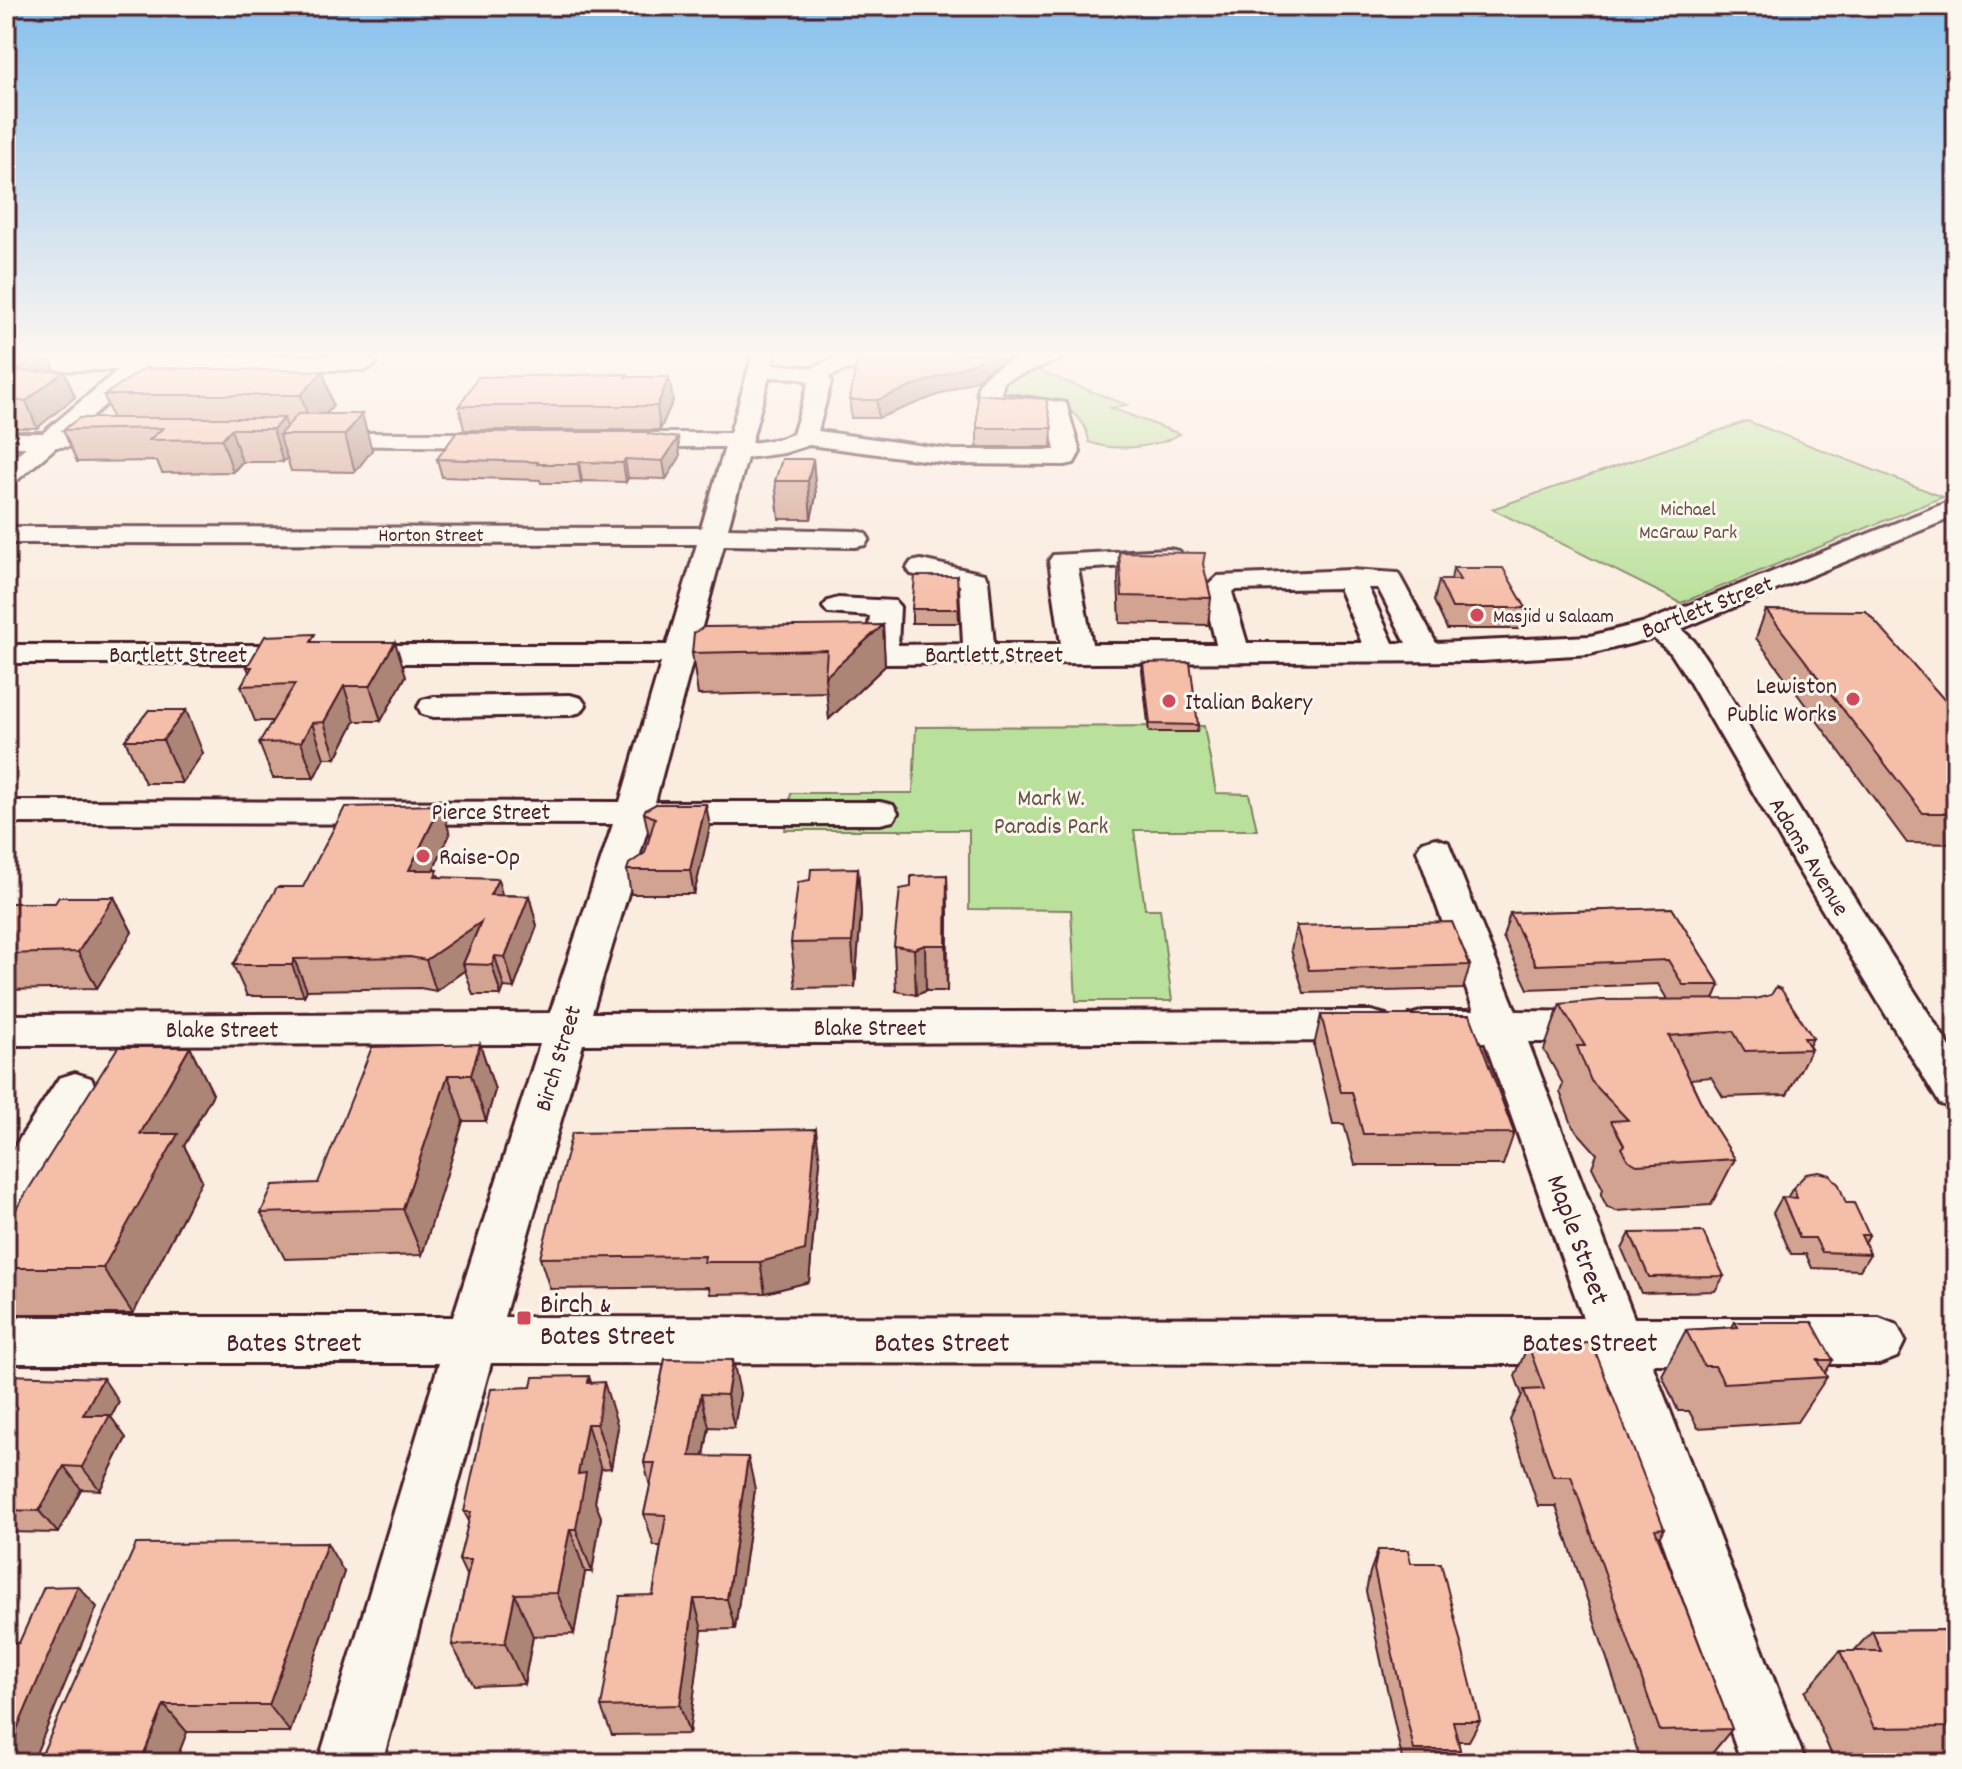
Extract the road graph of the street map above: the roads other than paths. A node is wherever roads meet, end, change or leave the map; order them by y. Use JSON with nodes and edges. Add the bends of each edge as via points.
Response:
{"nodes":[{"id":1,"x":54,"y":437,"type":"edge"},
{"id":2,"x":740,"y":437,"type":"edge"},
{"id":3,"x":806,"y":437,"type":"joint"},
{"id":4,"x":1064,"y":437,"type":"edge"},
{"id":5,"x":6,"y":440,"type":"edge"},
{"id":6,"x":50,"y":440,"type":"junction"},
{"id":7,"x":137,"y":440,"type":"edge"},
{"id":8,"x":292,"y":440,"type":"edge"},
{"id":9,"x":523,"y":440,"type":"edge"},
{"id":10,"x":600,"y":440,"type":"edge"},
{"id":11,"x":737,"y":446,"type":"junction"},
{"id":12,"x":6,"y":477,"type":"edge"},
{"id":13,"x":1956,"y":507,"type":"edge"},
{"id":14,"x":716,"y":534,"type":"junction"},
{"id":15,"x":6,"y":535,"type":"edge"},
{"id":16,"x":855,"y":539,"type":"dead end"},
{"id":17,"x":1169,"y":557,"type":"edge"},
{"id":18,"x":921,"y":568,"type":"dead end"},
{"id":19,"x":1350,"y":579,"type":"junction"},
{"id":20,"x":838,"y":607,"type":"dead end"},
{"id":21,"x":1657,"y":628,"type":"junction"},
{"id":22,"x":1234,"y":653,"type":"junction"},
{"id":23,"x":1382,"y":653,"type":"junction"},
{"id":24,"x":1426,"y":653,"type":"junction"},
{"id":25,"x":6,"y":654,"type":"edge"},
{"id":26,"x":556,"y":654,"type":"junction"},
{"id":27,"x":681,"y":654,"type":"junction"},
{"id":28,"x":774,"y":654,"type":"edge"},
{"id":29,"x":805,"y":654,"type":"edge"},
{"id":30,"x":1078,"y":654,"type":"junction"},
{"id":31,"x":882,"y":655,"type":"junction"},
{"id":32,"x":979,"y":655,"type":"junction"},
{"id":33,"x":530,"y":705,"type":"junction"},
{"id":34,"x":570,"y":705,"type":"dead end"},
{"id":35,"x":434,"y":707,"type":"dead end"},
{"id":36,"x":635,"y":811,"type":"junction"},
{"id":37,"x":6,"y":812,"type":"edge"},
{"id":38,"x":880,"y":813,"type":"dead end"},
{"id":39,"x":1435,"y":850,"type":"dead end"},
{"id":40,"x":1500,"y":1026,"type":"junction"},
{"id":41,"x":567,"y":1027,"type":"junction"},
{"id":42,"x":1640,"y":1027,"type":"edge"},
{"id":43,"x":6,"y":1030,"type":"edge"},
{"id":44,"x":75,"y":1090,"type":"dead end"},
{"id":45,"x":1956,"y":1092,"type":"edge"},
{"id":46,"x":6,"y":1200,"type":"edge"},
{"id":47,"x":6,"y":1340,"type":"edge"},
{"id":48,"x":1616,"y":1341,"type":"junction"},
{"id":49,"x":1879,"y":1341,"type":"dead end"},
{"id":50,"x":473,"y":1342,"type":"junction"},
{"id":51,"x":350,"y":1763,"type":"edge"},
{"id":52,"x":1774,"y":1763,"type":"edge"}],
"edges":[{"from":1,"to":6,"type":"street"},
{"from":2,"to":11,"type":"street","name":"Birch Street"},
{"from":3,"to":4,"type":"street","via":[[953,457],[1065,458]]},
{"from":3,"to":11,"type":"street","via":[[784,446]]},
{"from":5,"to":6,"type":"street"},
{"from":6,"to":7,"type":"street"},
{"from":6,"to":12,"type":"street"},
{"from":8,"to":9,"type":"street"},
{"from":10,"to":11,"type":"street"},
{"from":11,"to":14,"type":"street","name":"Birch Street"},
{"from":13,"to":21,"type":"street","name":"Bartlett Street"},
{"from":14,"to":15,"type":"street","name":"Horton Street"},
{"from":14,"to":16,"type":"street","name":"Horton Street"},
{"from":14,"to":27,"type":"street","name":"Birch Street"},
{"from":17,"to":30,"type":"street","via":[[1063,561]]},
{"from":18,"to":32,"type":"street","via":[[974,580]]},
{"from":19,"to":22,"type":"street","via":[[1228,582],[1217,590]]},
{"from":19,"to":23,"type":"street"},
{"from":19,"to":24,"type":"street","via":[[1388,579]]},
{"from":20,"to":31,"type":"street","via":[[885,607]]},
{"from":21,"to":24,"type":"street","name":"Bartlett Street","via":[[1590,645]]},
{"from":21,"to":45,"type":"street","name":"Adams Avenue","via":[[1683,648],[1705,681]]},
{"from":22,"to":23,"type":"street","name":"Bartlett Street"},
{"from":22,"to":30,"type":"street","name":"Bartlett Street"},
{"from":23,"to":24,"type":"street","name":"Bartlett Street"},
{"from":25,"to":26,"type":"street","name":"Bartlett Street"},
{"from":26,"to":27,"type":"street","name":"Bartlett Street"},
{"from":26,"to":33,"type":"street"},
{"from":27,"to":28,"type":"street","name":"Bartlett Street"},
{"from":27,"to":36,"type":"street","name":"Birch Street"},
{"from":29,"to":31,"type":"street","name":"Bartlett Street"},
{"from":30,"to":32,"type":"street","name":"Bartlett Street"},
{"from":31,"to":32,"type":"street","name":"Bartlett Street"},
{"from":33,"to":34,"type":"street"},
{"from":33,"to":35,"type":"street"},
{"from":36,"to":37,"type":"street","name":"Pierce Street"},
{"from":36,"to":38,"type":"street","name":"Pierce Street"},
{"from":36,"to":41,"type":"street","name":"Birch Street"},
{"from":39,"to":40,"type":"street","name":"Maple Street"},
{"from":40,"to":41,"type":"street","name":"Blake Street"},
{"from":40,"to":42,"type":"street","name":"Blake Street"},
{"from":40,"to":48,"type":"street","name":"Maple Street"},
{"from":41,"to":43,"type":"street","name":"Blake Street"},
{"from":41,"to":50,"type":"street","name":"Birch Street"},
{"from":44,"to":46,"type":"street"},
{"from":47,"to":50,"type":"street","name":"Bates Street"},
{"from":48,"to":49,"type":"street","name":"Bates Street"},
{"from":48,"to":50,"type":"street","name":"Bates Street"},
{"from":48,"to":52,"type":"street","name":"Maple Street"},
{"from":50,"to":51,"type":"street","name":"Birch Street"}]}
